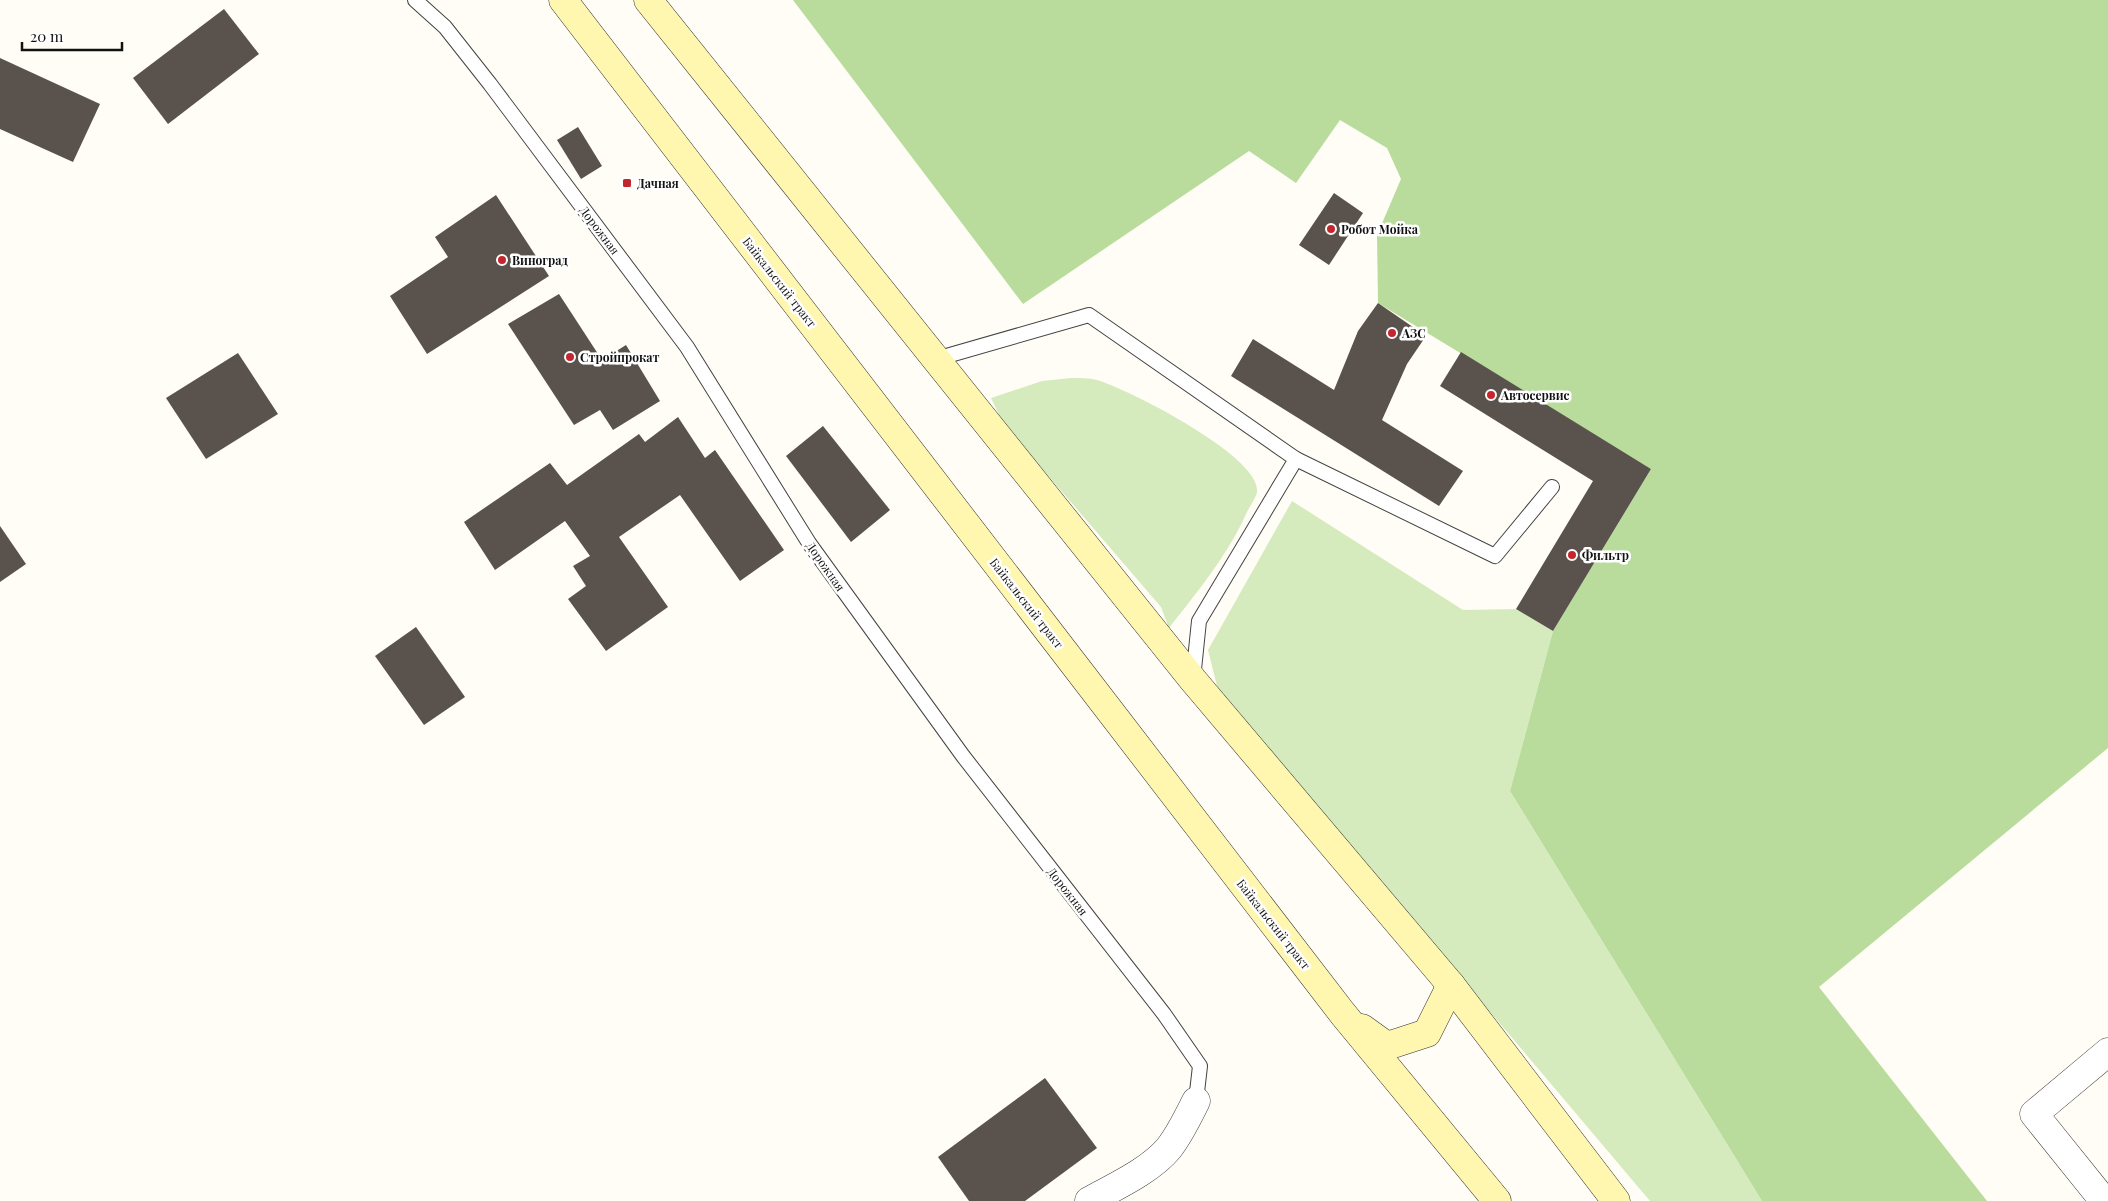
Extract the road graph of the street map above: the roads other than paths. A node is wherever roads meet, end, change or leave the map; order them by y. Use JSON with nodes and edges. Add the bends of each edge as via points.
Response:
{"nodes":[{"id":1,"x":415,"y":0,"type":"edge"},
{"id":2,"x":563,"y":0,"type":"edge"},
{"id":3,"x":648,"y":0,"type":"edge"},
{"id":4,"x":936,"y":359,"type":"junction"},
{"id":5,"x":1296,"y":459,"type":"junction"},
{"id":6,"x":1552,"y":487,"type":"dead end"},
{"id":7,"x":1193,"y":680,"type":"junction"},
{"id":8,"x":1451,"y":985,"type":"junction"},
{"id":9,"x":1343,"y":1014,"type":"junction"},
{"id":10,"x":2108,"y":1052,"type":"edge"},
{"id":11,"x":1196,"y":1101,"type":"joint"},
{"id":12,"x":1089,"y":1201,"type":"edge"},
{"id":13,"x":1497,"y":1201,"type":"edge"},
{"id":14,"x":1616,"y":1201,"type":"edge"},
{"id":15,"x":2104,"y":1201,"type":"edge"}],
"edges":[{"from":1,"to":11,"type":"lane","name":"Дорожная","via":[[445,27],[688,347],[809,543],[957,748],[1164,1014],[1200,1066]]},
{"from":2,"to":9,"type":"main road","name":"Байкальский тракт"},
{"from":3,"to":4,"type":"main road"},
{"from":4,"to":5,"type":"lane","via":[[1089,315]]},
{"from":4,"to":7,"type":"main road"},
{"from":5,"to":6,"type":"lane","via":[[1496,556]]},
{"from":5,"to":7,"type":"lane","via":[[1199,622]]},
{"from":7,"to":8,"type":"main road"},
{"from":8,"to":9,"type":"main road","via":[[1427,1033],[1387,1046]]},
{"from":8,"to":14,"type":"main road"},
{"from":9,"to":13,"type":"main road","name":"Байкальский тракт"},
{"from":10,"to":15,"type":"street","via":[[2034,1114]]},
{"from":11,"to":12,"type":"street","via":[[1168,1149],[1134,1176]]}]}
